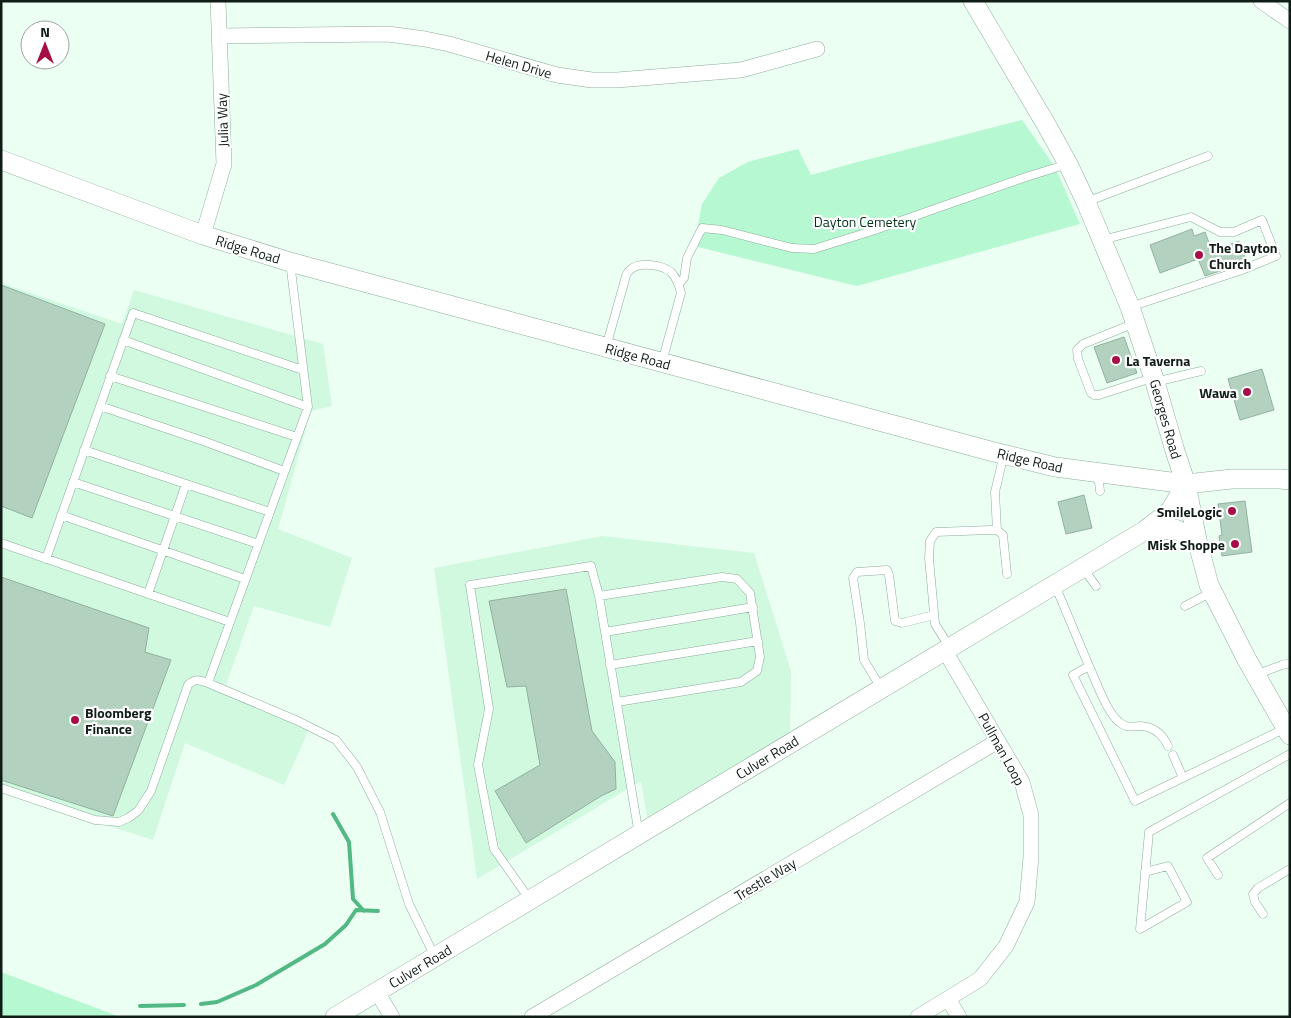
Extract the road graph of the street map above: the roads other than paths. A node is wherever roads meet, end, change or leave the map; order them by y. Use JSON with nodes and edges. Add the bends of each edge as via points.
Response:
{"nodes":[{"id":1,"x":218,"y":1,"type":"edge"},
{"id":2,"x":973,"y":1,"type":"edge"},
{"id":3,"x":1261,"y":1,"type":"edge"},
{"id":4,"x":1290,"y":21,"type":"edge"},
{"id":5,"x":220,"y":36,"type":"junction"},
{"id":6,"x":818,"y":49,"type":"dead end"},
{"id":7,"x":1208,"y":156,"type":"dead end"},
{"id":8,"x":1,"y":160,"type":"edge"},
{"id":9,"x":1068,"y":164,"type":"junction"},
{"id":10,"x":1086,"y":202,"type":"junction"},
{"id":11,"x":203,"y":236,"type":"junction"},
{"id":12,"x":1102,"y":240,"type":"junction"},
{"id":13,"x":290,"y":262,"type":"junction"},
{"id":14,"x":679,"y":284,"type":"junction"},
{"id":15,"x":1132,"y":315,"type":"junction"},
{"id":16,"x":123,"y":340,"type":"junction"},
{"id":17,"x":606,"y":348,"type":"junction"},
{"id":18,"x":661,"y":362,"type":"junction"},
{"id":19,"x":303,"y":370,"type":"junction"},
{"id":20,"x":1202,"y":371,"type":"dead end"},
{"id":21,"x":110,"y":376,"type":"junction"},
{"id":22,"x":1155,"y":380,"type":"junction"},
{"id":23,"x":100,"y":406,"type":"junction"},
{"id":24,"x":308,"y":407,"type":"junction"},
{"id":25,"x":297,"y":437,"type":"junction"},
{"id":26,"x":84,"y":450,"type":"junction"},
{"id":27,"x":1004,"y":454,"type":"junction"},
{"id":28,"x":284,"y":471,"type":"junction"},
{"id":29,"x":1290,"y":480,"type":"edge"},
{"id":30,"x":73,"y":482,"type":"junction"},
{"id":31,"x":186,"y":484,"type":"junction"},
{"id":32,"x":1186,"y":484,"type":"junction"},
{"id":33,"x":270,"y":512,"type":"junction"},
{"id":34,"x":61,"y":516,"type":"junction"},
{"id":35,"x":175,"y":516,"type":"junction"},
{"id":36,"x":997,"y":530,"type":"junction"},
{"id":37,"x":1144,"y":532,"type":"junction"},
{"id":38,"x":1196,"y":540,"type":"junction"},
{"id":39,"x":1,"y":543,"type":"edge"},
{"id":40,"x":258,"y":544,"type":"junction"},
{"id":41,"x":163,"y":550,"type":"junction"},
{"id":42,"x":46,"y":559,"type":"junction"},
{"id":43,"x":1083,"y":568,"type":"junction"},
{"id":44,"x":1007,"y":574,"type":"dead end"},
{"id":45,"x":245,"y":579,"type":"junction"},
{"id":46,"x":1055,"y":585,"type":"junction"},
{"id":47,"x":1096,"y":586,"type":"dead end"},
{"id":48,"x":1212,"y":592,"type":"junction"},
{"id":49,"x":148,"y":594,"type":"junction"},
{"id":50,"x":599,"y":596,"type":"junction"},
{"id":51,"x":1185,"y":606,"type":"dead end"},
{"id":52,"x":753,"y":607,"type":"junction"},
{"id":53,"x":934,"y":615,"type":"junction"},
{"id":54,"x":230,"y":622,"type":"junction"},
{"id":55,"x":605,"y":632,"type":"junction"},
{"id":56,"x":758,"y":641,"type":"junction"},
{"id":57,"x":948,"y":650,"type":"junction"},
{"id":58,"x":1290,"y":663,"type":"edge"},
{"id":59,"x":610,"y":665,"type":"junction"},
{"id":60,"x":1089,"y":666,"type":"junction"},
{"id":61,"x":1256,"y":675,"type":"junction"},
{"id":62,"x":208,"y":683,"type":"junction"},
{"id":63,"x":881,"y":689,"type":"junction"},
{"id":64,"x":617,"y":702,"type":"junction"},
{"id":65,"x":1288,"y":731,"type":"edge"},
{"id":66,"x":998,"y":741,"type":"junction"},
{"id":67,"x":1168,"y":746,"type":"dead end"},
{"id":68,"x":1290,"y":754,"type":"edge"},
{"id":69,"x":1173,"y":755,"type":"dead end"},
{"id":70,"x":1183,"y":778,"type":"junction"},
{"id":71,"x":1,"y":788,"type":"edge"},
{"id":72,"x":1290,"y":803,"type":"edge"},
{"id":73,"x":639,"y":835,"type":"junction"},
{"id":74,"x":1290,"y":869,"type":"edge"},
{"id":75,"x":1145,"y":872,"type":"junction"},
{"id":76,"x":1218,"y":875,"type":"dead end"},
{"id":77,"x":530,"y":900,"type":"junction"},
{"id":78,"x":1263,"y":914,"type":"dead end"},
{"id":79,"x":435,"y":957,"type":"junction"},
{"id":80,"x":377,"y":992,"type":"junction"},
{"id":81,"x":948,"y":999,"type":"junction"},
{"id":82,"x":335,"y":1017,"type":"edge"},
{"id":83,"x":392,"y":1017,"type":"edge"},
{"id":84,"x":532,"y":1017,"type":"edge"},
{"id":85,"x":918,"y":1017,"type":"edge"},
{"id":86,"x":959,"y":1017,"type":"edge"}],
"edges":[{"from":1,"to":5,"type":"street","name":"Julia Way"},
{"from":2,"to":9,"type":"street","name":"Georges Road"},
{"from":3,"to":4,"type":"street"},
{"from":5,"to":6,"type":"street","name":"Helen Drive","via":[[388,34],[449,44],[557,74],[592,80],[741,70]]},
{"from":5,"to":11,"type":"street","name":"Julia Way","via":[[224,164]]},
{"from":7,"to":10,"type":"lane"},
{"from":8,"to":11,"type":"street","name":"Ridge Road"},
{"from":9,"to":10,"type":"street","name":"Georges Road"},
{"from":9,"to":14,"type":"lane","via":[[814,249],[792,248],[702,228]]},
{"from":10,"to":12,"type":"street","name":"Georges Road"},
{"from":11,"to":13,"type":"street","name":"Ridge Road"},
{"from":12,"to":15,"type":"street","name":"Georges Road"},
{"from":12,"to":15,"type":"lane","via":[[1191,217],[1220,232],[1234,232],[1262,220],[1276,256]]},
{"from":13,"to":17,"type":"street","name":"Ridge Road"},
{"from":13,"to":19,"type":"lane"},
{"from":14,"to":17,"type":"lane","via":[[671,272],[654,265],[630,269]]},
{"from":14,"to":18,"type":"lane","via":[[678,307]]},
{"from":15,"to":22,"type":"street","name":"Georges Road"},
{"from":15,"to":22,"type":"lane","via":[[1083,344],[1077,350],[1078,359],[1094,395]]},
{"from":16,"to":19,"type":"lane","via":[[133,313]]},
{"from":16,"to":21,"type":"lane"},
{"from":16,"to":24,"type":"lane"},
{"from":17,"to":18,"type":"street","name":"Ridge Road"},
{"from":18,"to":27,"type":"street","name":"Ridge Road"},
{"from":19,"to":24,"type":"lane"},
{"from":20,"to":22,"type":"lane"},
{"from":21,"to":23,"type":"lane"},
{"from":21,"to":25,"type":"lane"},
{"from":22,"to":32,"type":"street","name":"Georges Road"},
{"from":23,"to":26,"type":"lane"},
{"from":23,"to":28,"type":"lane"},
{"from":24,"to":25,"type":"lane"},
{"from":25,"to":28,"type":"lane"},
{"from":26,"to":30,"type":"lane"},
{"from":26,"to":31,"type":"lane"},
{"from":27,"to":32,"type":"street","name":"Ridge Road","via":[[1099,482]]},
{"from":27,"to":36,"type":"lane","via":[[996,492]]},
{"from":28,"to":33,"type":"lane"},
{"from":29,"to":32,"type":"street","name":"Ridge Road","via":[[1252,482],[1232,479]]},
{"from":30,"to":34,"type":"lane"},
{"from":30,"to":35,"type":"lane"},
{"from":31,"to":33,"type":"lane"},
{"from":31,"to":35,"type":"lane"},
{"from":32,"to":37,"type":"street","name":"Culver Road","via":[[1170,511]]},
{"from":32,"to":38,"type":"street","name":"Georges Road"},
{"from":33,"to":40,"type":"lane"},
{"from":34,"to":41,"type":"lane"},
{"from":34,"to":42,"type":"lane"},
{"from":35,"to":40,"type":"lane"},
{"from":35,"to":41,"type":"lane"},
{"from":36,"to":44,"type":"lane","via":[[1003,535]]},
{"from":36,"to":53,"type":"lane","via":[[936,532],[930,541],[929,558]]},
{"from":37,"to":38,"type":"street","via":[[1175,529]]},
{"from":37,"to":43,"type":"street","name":"Culver Road"},
{"from":38,"to":48,"type":"street","name":"Georges Road"},
{"from":39,"to":42,"type":"lane"},
{"from":40,"to":45,"type":"lane"},
{"from":41,"to":45,"type":"lane"},
{"from":41,"to":49,"type":"lane"},
{"from":42,"to":49,"type":"lane"},
{"from":43,"to":46,"type":"street","name":"Culver Road"},
{"from":43,"to":47,"type":"lane"},
{"from":45,"to":54,"type":"lane"},
{"from":46,"to":57,"type":"street","name":"Culver Road"},
{"from":46,"to":60,"type":"lane"},
{"from":48,"to":51,"type":"lane"},
{"from":48,"to":61,"type":"street","name":"Georges Road"},
{"from":49,"to":54,"type":"lane"},
{"from":50,"to":52,"type":"lane","via":[[722,577],[737,579],[750,593]]},
{"from":50,"to":55,"type":"lane"},
{"from":50,"to":77,"type":"lane","via":[[590,566],[470,585],[490,709],[478,765],[494,849]]},
{"from":52,"to":55,"type":"lane"},
{"from":52,"to":56,"type":"lane"},
{"from":53,"to":57,"type":"lane"},
{"from":53,"to":63,"type":"lane","via":[[902,623],[895,621],[887,570],[857,572],[853,578],[864,660]]},
{"from":54,"to":62,"type":"lane"},
{"from":55,"to":59,"type":"lane"},
{"from":56,"to":59,"type":"lane"},
{"from":56,"to":64,"type":"lane","via":[[760,657],[757,671],[741,682]]},
{"from":57,"to":63,"type":"street","name":"Culver Road"},
{"from":57,"to":66,"type":"street","name":"Pullman Loop"},
{"from":58,"to":61,"type":"lane"},
{"from":59,"to":64,"type":"lane"},
{"from":60,"to":67,"type":"lane","via":[[1118,721],[1127,727],[1151,728],[1164,737]]},
{"from":60,"to":70,"type":"lane","via":[[1073,674],[1135,801]]},
{"from":61,"to":65,"type":"street","name":"Georges Road"},
{"from":62,"to":71,"type":"lane","via":[[199,680],[188,685],[151,791],[138,811],[128,818],[119,822],[95,820]]},
{"from":62,"to":79,"type":"lane","via":[[336,740],[357,767],[380,812],[409,904]]},
{"from":63,"to":73,"type":"street","name":"Culver Road"},
{"from":64,"to":73,"type":"lane"},
{"from":65,"to":70,"type":"lane"},
{"from":66,"to":81,"type":"street","name":"Pullman Loop","via":[[1022,782],[1032,815],[1027,902],[1006,946],[980,979]]},
{"from":66,"to":84,"type":"street","name":"Trestle Way"},
{"from":68,"to":75,"type":"lane","via":[[1149,832]]},
{"from":69,"to":70,"type":"lane"},
{"from":72,"to":76,"type":"lane","via":[[1207,858]]},
{"from":73,"to":77,"type":"street","name":"Culver Road"},
{"from":74,"to":78,"type":"lane","via":[[1253,894],[1254,902]]},
{"from":75,"to":75,"type":"lane","via":[[1144,882],[1140,929],[1188,902],[1168,866]]},
{"from":77,"to":79,"type":"street","name":"Culver Road"},
{"from":79,"to":80,"type":"street","name":"Culver Road"},
{"from":80,"to":82,"type":"street","name":"Culver Road"},
{"from":80,"to":83,"type":"street"},
{"from":81,"to":85,"type":"street","name":"Pullman Loop"},
{"from":81,"to":86,"type":"street"}]}
